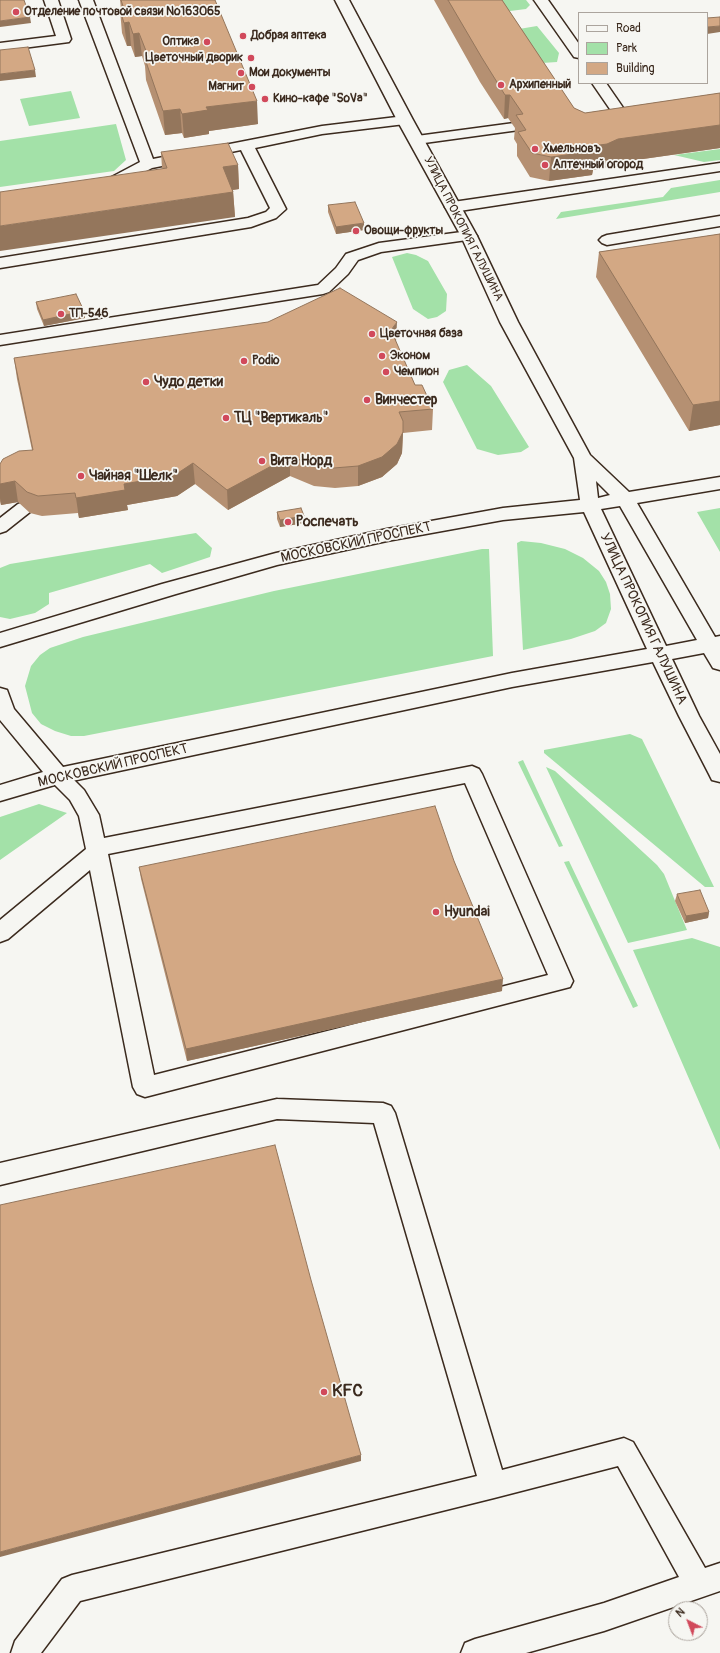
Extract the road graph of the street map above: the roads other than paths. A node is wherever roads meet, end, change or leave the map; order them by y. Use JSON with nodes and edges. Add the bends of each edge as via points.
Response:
{"nodes":[{"id":1,"x":51,"y":0,"type":"edge"},
{"id":2,"x":86,"y":0,"type":"edge"},
{"id":3,"x":342,"y":0,"type":"edge"},
{"id":4,"x":541,"y":0,"type":"edge"},
{"id":5,"x":0,"y":47,"type":"edge"},
{"id":6,"x":578,"y":53,"type":"edge"},
{"id":7,"x":599,"y":84,"type":"edge"},
{"id":8,"x":634,"y":110,"type":"edge"},
{"id":9,"x":405,"y":120,"type":"junction"},
{"id":10,"x":514,"y":126,"type":"edge"},
{"id":11,"x":417,"y":140,"type":"junction"},
{"id":12,"x":246,"y":145,"type":"junction"},
{"id":13,"x":148,"y":164,"type":"junction"},
{"id":14,"x":720,"y":167,"type":"edge"},
{"id":15,"x":94,"y":186,"type":"edge"},
{"id":16,"x":453,"y":207,"type":"junction"},
{"id":17,"x":720,"y":221,"type":"edge"},
{"id":18,"x":469,"y":236,"type":"junction"},
{"id":19,"x":606,"y":240,"type":"dead end"},
{"id":20,"x":0,"y":263,"type":"edge"},
{"id":21,"x":0,"y":340,"type":"edge"},
{"id":22,"x":583,"y":458,"type":"junction"},
{"id":23,"x":720,"y":483,"type":"edge"},
{"id":24,"x":625,"y":499,"type":"junction"},
{"id":25,"x":590,"y":505,"type":"junction"},
{"id":26,"x":24,"y":508,"type":"edge"},
{"id":27,"x":0,"y":526,"type":"edge"},
{"id":28,"x":0,"y":640,"type":"edge"},
{"id":29,"x":715,"y":644,"type":"edge"},
{"id":30,"x":659,"y":654,"type":"junction"},
{"id":31,"x":720,"y":663,"type":"edge"},
{"id":32,"x":0,"y":695,"type":"edge"},
{"id":33,"x":720,"y":774,"type":"edge"},
{"id":34,"x":58,"y":776,"type":"junction"},
{"id":35,"x":0,"y":793,"type":"edge"},
{"id":36,"x":97,"y":850,"type":"junction"},
{"id":37,"x":0,"y":933,"type":"edge"},
{"id":38,"x":0,"y":1174,"type":"edge"},
{"id":39,"x":494,"y":1485,"type":"junction"},
{"id":40,"x":709,"y":1581,"type":"edge"},
{"id":41,"x":25,"y":1653,"type":"edge"},
{"id":42,"x":475,"y":1653,"type":"edge"}],
"edges":[{"from":1,"to":5,"type":"lane","via":[[64,39]]},
{"from":2,"to":13,"type":"lane"},
{"from":3,"to":9,"type":"main road","name":"УЛИЦА ПРОКОПИЯ ГАЛУШИНА"},
{"from":4,"to":6,"type":"lane"},
{"from":7,"to":8,"type":"lane","via":[[612,113]]},
{"from":9,"to":11,"type":"main road","name":"УЛИЦА ПРОКОПИЯ ГАЛУШИНА"},
{"from":9,"to":12,"type":"lane","via":[[322,130]]},
{"from":10,"to":11,"type":"lane"},
{"from":11,"to":16,"type":"main road","name":"УЛИЦА ПРОКОПИЯ ГАЛУШИНА"},
{"from":12,"to":13,"type":"lane"},
{"from":12,"to":20,"type":"lane","via":[[278,209],[271,216],[251,222]]},
{"from":13,"to":15,"type":"lane","via":[[110,184]]},
{"from":14,"to":16,"type":"lane"},
{"from":16,"to":18,"type":"main road","name":"УЛИЦА ПРОКОПИЯ ГАЛУШИНА"},
{"from":17,"to":19,"type":"lane"},
{"from":18,"to":21,"type":"lane","via":[[379,248],[359,255],[352,258],[324,290]]},
{"from":18,"to":22,"type":"main road","name":"УЛИЦА ПРОКОПИЯ ГАЛУШИНА","via":[[509,322]]},
{"from":22,"to":24,"type":"main road","name":"УЛИЦА ПРОКОПИЯ ГАЛУШИНА"},
{"from":22,"to":25,"type":"main road","name":"УЛИЦА ПРОКОПИЯ ГАЛУШИНА"},
{"from":23,"to":24,"type":"main road","name":"МОСКОВСКИЙ ПРОСПЕКТ"},
{"from":24,"to":25,"type":"main road","name":"МОСКОВСКИЙ ПРОСПЕКТ"},
{"from":24,"to":29,"type":"main road","name":"УЛИЦА ПРОКОПИЯ ГАЛУШИНА"},
{"from":25,"to":28,"type":"main road","name":"МОСКОВСКИЙ ПРОСПЕКТ","via":[[502,514],[276,559]]},
{"from":25,"to":30,"type":"main road","name":"УЛИЦА ПРОКОПИЯ ГАЛУШИНА"},
{"from":26,"to":27,"type":"lane"},
{"from":29,"to":30,"type":"main road","name":"МОСКОВСКИЙ ПРОСПЕКТ"},
{"from":29,"to":31,"type":"main road","name":"УЛИЦА ПРОКОПИЯ ГАЛУШИНА"},
{"from":30,"to":33,"type":"main road","name":"УЛИЦА ПРОКОПИЯ ГАЛУШИНА"},
{"from":30,"to":34,"type":"main road","name":"МОСКОВСКИЙ ПРОСПЕКТ","via":[[512,680]]},
{"from":32,"to":34,"type":"main road","via":[[4,711]]},
{"from":34,"to":35,"type":"main road","name":"МОСКОВСКИЙ ПРОСПЕКТ"},
{"from":34,"to":36,"type":"lane","via":[[77,795],[88,815]]},
{"from":36,"to":36,"type":"lane","via":[[472,774],[562,981],[144,1087]]},
{"from":36,"to":37,"type":"lane"},
{"from":38,"to":39,"type":"lane","via":[[277,1109],[383,1113]]},
{"from":39,"to":40,"type":"lane","via":[[624,1451]]},
{"from":39,"to":41,"type":"lane","via":[[72,1589]]},
{"from":40,"to":42,"type":"lane","via":[[604,1617]]}]}
